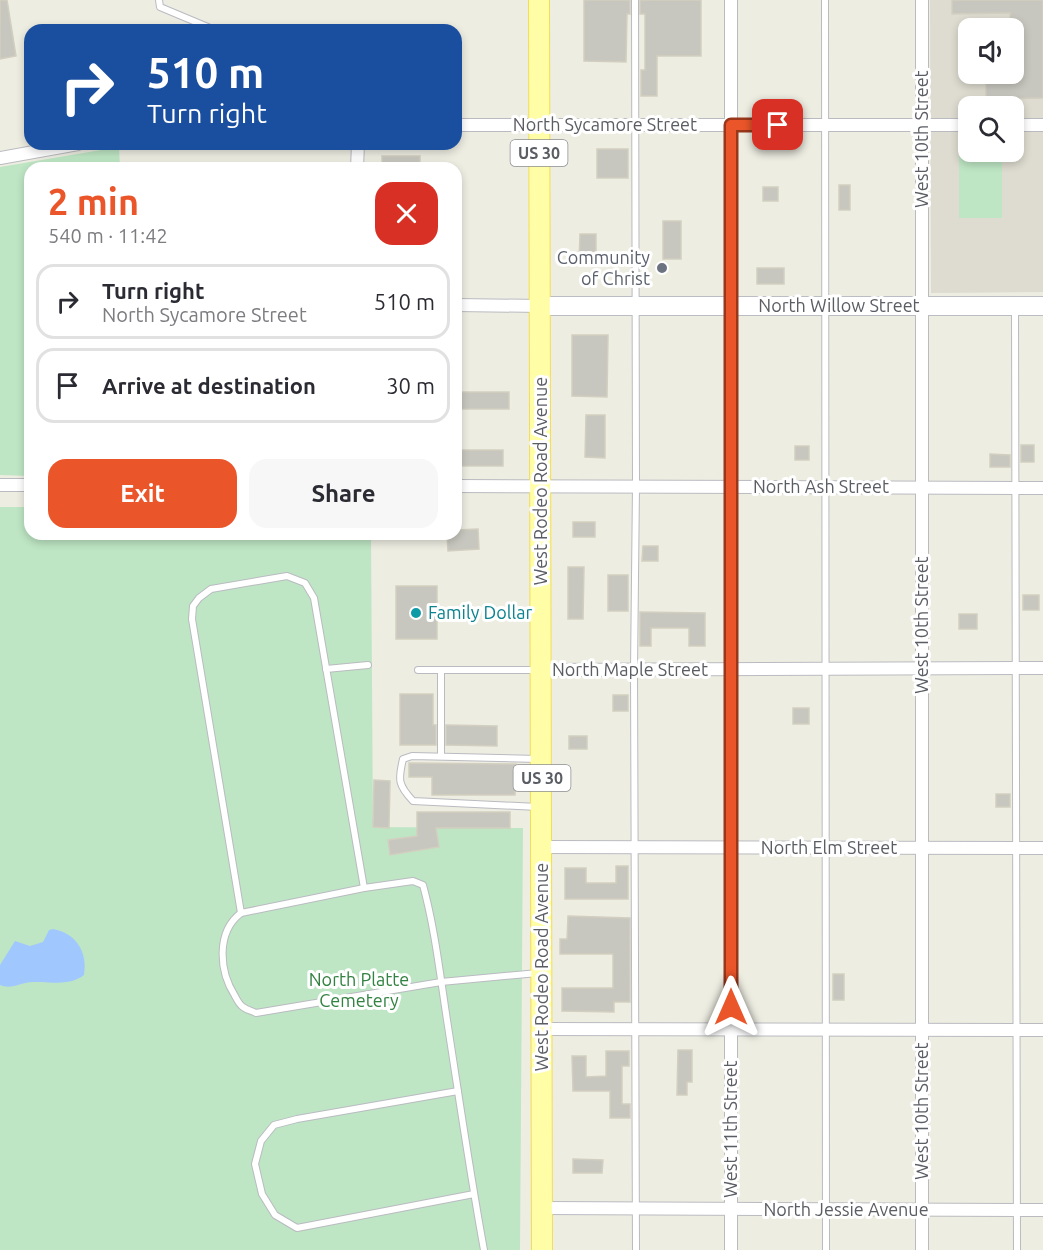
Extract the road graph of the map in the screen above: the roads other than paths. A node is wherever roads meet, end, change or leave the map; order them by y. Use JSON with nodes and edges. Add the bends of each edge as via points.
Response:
{"nodes":[{"id":1,"x":159,"y":0,"type":"edge"},
{"id":2,"x":539,"y":0,"type":"edge"},
{"id":3,"x":635,"y":0,"type":"edge"},
{"id":4,"x":731,"y":0,"type":"edge"},
{"id":5,"x":825,"y":0,"type":"edge"},
{"id":6,"x":922,"y":0,"type":"edge"},
{"id":7,"x":201,"y":24,"type":"edge"},
{"id":8,"x":462,"y":125,"type":"edge"},
{"id":9,"x":539,"y":125,"type":"junction"},
{"id":10,"x":635,"y":125,"type":"junction"},
{"id":11,"x":731,"y":125,"type":"junction"},
{"id":12,"x":826,"y":125,"type":"junction"},
{"id":13,"x":922,"y":125,"type":"junction"},
{"id":14,"x":958,"y":125,"type":"edge"},
{"id":15,"x":1024,"y":125,"type":"edge"},
{"id":16,"x":1043,"y":125,"type":"edge"},
{"id":17,"x":45,"y":150,"type":"edge"},
{"id":18,"x":0,"y":158,"type":"edge"},
{"id":19,"x":462,"y":305,"type":"edge"},
{"id":20,"x":731,"y":305,"type":"junction"},
{"id":21,"x":541,"y":306,"type":"junction"},
{"id":22,"x":635,"y":306,"type":"junction"},
{"id":23,"x":825,"y":306,"type":"junction"},
{"id":24,"x":922,"y":306,"type":"junction"},
{"id":25,"x":1015,"y":306,"type":"junction"},
{"id":26,"x":1043,"y":306,"type":"edge"},
{"id":27,"x":0,"y":485,"type":"edge"},
{"id":28,"x":24,"y":485,"type":"edge"},
{"id":29,"x":462,"y":486,"type":"edge"},
{"id":30,"x":541,"y":486,"type":"junction"},
{"id":31,"x":636,"y":486,"type":"junction"},
{"id":32,"x":730,"y":487,"type":"junction"},
{"id":33,"x":827,"y":487,"type":"junction"},
{"id":34,"x":922,"y":488,"type":"junction"},
{"id":35,"x":1015,"y":488,"type":"junction"},
{"id":36,"x":1043,"y":488,"type":"edge"},
{"id":37,"x":368,"y":665,"type":"dead end"},
{"id":38,"x":1015,"y":668,"type":"junction"},
{"id":39,"x":1043,"y":668,"type":"edge"},
{"id":40,"x":326,"y":669,"type":"junction"},
{"id":41,"x":827,"y":669,"type":"junction"},
{"id":42,"x":922,"y":669,"type":"junction"},
{"id":43,"x":418,"y":670,"type":"dead end"},
{"id":44,"x":441,"y":670,"type":"junction"},
{"id":45,"x":542,"y":670,"type":"junction"},
{"id":46,"x":634,"y":670,"type":"junction"},
{"id":47,"x":730,"y":670,"type":"junction"},
{"id":48,"x":441,"y":756,"type":"junction"},
{"id":49,"x":542,"y":759,"type":"junction"},
{"id":50,"x":542,"y":808,"type":"junction"},
{"id":51,"x":542,"y":847,"type":"junction"},
{"id":52,"x":635,"y":847,"type":"junction"},
{"id":53,"x":730,"y":848,"type":"junction"},
{"id":54,"x":826,"y":848,"type":"junction"},
{"id":55,"x":922,"y":848,"type":"junction"},
{"id":56,"x":1016,"y":848,"type":"junction"},
{"id":57,"x":1043,"y":848,"type":"edge"},
{"id":58,"x":364,"y":888,"type":"junction"},
{"id":59,"x":241,"y":913,"type":"junction"},
{"id":60,"x":542,"y":973,"type":"junction"},
{"id":61,"x":441,"y":982,"type":"junction"},
{"id":62,"x":542,"y":1029,"type":"junction"},
{"id":63,"x":637,"y":1030,"type":"junction"},
{"id":64,"x":731,"y":1030,"type":"junction"},
{"id":65,"x":826,"y":1030,"type":"junction"},
{"id":66,"x":1043,"y":1030,"type":"edge"},
{"id":67,"x":1017,"y":1031,"type":"junction"},
{"id":68,"x":922,"y":1032,"type":"junction"},
{"id":69,"x":458,"y":1091,"type":"junction"},
{"id":70,"x":474,"y":1194,"type":"junction"},
{"id":71,"x":542,"y":1208,"type":"junction"},
{"id":72,"x":636,"y":1209,"type":"junction"},
{"id":73,"x":731,"y":1209,"type":"junction"},
{"id":74,"x":826,"y":1210,"type":"junction"},
{"id":75,"x":922,"y":1210,"type":"junction"},
{"id":76,"x":1017,"y":1210,"type":"junction"},
{"id":77,"x":1043,"y":1210,"type":"edge"},
{"id":78,"x":484,"y":1250,"type":"edge"},
{"id":79,"x":542,"y":1250,"type":"edge"},
{"id":80,"x":636,"y":1250,"type":"edge"},
{"id":81,"x":731,"y":1250,"type":"edge"},
{"id":82,"x":826,"y":1250,"type":"edge"},
{"id":83,"x":921,"y":1250,"type":"edge"},
{"id":84,"x":1017,"y":1250,"type":"edge"}],
"edges":[{"from":1,"to":7,"type":"lane","via":[[160,7]]},
{"from":2,"to":9,"type":"main road","name":"West Rodeo Road Avenue","number":"US 30"},
{"from":3,"to":10,"type":"lane"},
{"from":4,"to":11,"type":"street","name":"West 11th Street"},
{"from":5,"to":12,"type":"lane"},
{"from":6,"to":13,"type":"street","name":"West 10th Street"},
{"from":8,"to":9,"type":"street","name":"North Sycamore Street"},
{"from":9,"to":10,"type":"street","name":"North Sycamore Street"},
{"from":9,"to":21,"type":"main road","name":"West Rodeo Road Avenue","number":"US 30"},
{"from":10,"to":11,"type":"street","name":"North Sycamore Street"},
{"from":10,"to":22,"type":"lane"},
{"from":11,"to":12,"type":"street","name":"North Sycamore Street"},
{"from":11,"to":20,"type":"street","name":"West 11th Street"},
{"from":12,"to":13,"type":"street","name":"North Sycamore Street"},
{"from":12,"to":23,"type":"lane"},
{"from":13,"to":14,"type":"street","name":"North Sycamore Street"},
{"from":13,"to":24,"type":"street","name":"West 10th Street"},
{"from":15,"to":16,"type":"street"},
{"from":17,"to":18,"type":"street"},
{"from":19,"to":21,"type":"street","name":"North Willow Street"},
{"from":20,"to":22,"type":"main road","name":"North Willow Street"},
{"from":20,"to":23,"type":"main road","name":"North Willow Street"},
{"from":20,"to":32,"type":"street","name":"West 11th Street"},
{"from":21,"to":22,"type":"main road","name":"North Willow Street"},
{"from":21,"to":30,"type":"main road","name":"West Rodeo Road Avenue","number":"US 30"},
{"from":22,"to":31,"type":"lane"},
{"from":23,"to":24,"type":"main road","name":"North Willow Street"},
{"from":23,"to":33,"type":"lane"},
{"from":24,"to":25,"type":"main road","name":"North Willow Street"},
{"from":24,"to":34,"type":"street","name":"West 10th Street"},
{"from":25,"to":26,"type":"main road","name":"North Willow Street"},
{"from":25,"to":35,"type":"lane"},
{"from":27,"to":28,"type":"street"},
{"from":29,"to":30,"type":"street","name":"North Ash Street"},
{"from":30,"to":31,"type":"street","name":"North Ash Street"},
{"from":30,"to":45,"type":"main road","name":"West Rodeo Road Avenue","number":"US 30"},
{"from":31,"to":32,"type":"street","name":"North Ash Street"},
{"from":31,"to":46,"type":"lane"},
{"from":32,"to":33,"type":"street","name":"North Ash Street"},
{"from":32,"to":47,"type":"street","name":"West 11th Street"},
{"from":33,"to":34,"type":"street","name":"North Ash Street"},
{"from":33,"to":41,"type":"lane"},
{"from":34,"to":35,"type":"street","name":"North Ash Street"},
{"from":34,"to":42,"type":"street","name":"West 10th Street"},
{"from":35,"to":36,"type":"street","name":"North Ash Street"},
{"from":35,"to":38,"type":"lane"},
{"from":37,"to":40,"type":"lane"},
{"from":38,"to":39,"type":"street","name":"North Maple Street"},
{"from":38,"to":42,"type":"street","name":"North Maple Street"},
{"from":38,"to":56,"type":"lane"},
{"from":40,"to":58,"type":"lane"},
{"from":40,"to":59,"type":"lane","via":[[314,598],[305,583],[287,576],[211,589],[193,606]]},
{"from":41,"to":42,"type":"street","name":"North Maple Street"},
{"from":41,"to":47,"type":"street","name":"North Maple Street"},
{"from":41,"to":54,"type":"lane"},
{"from":42,"to":55,"type":"street","name":"West 10th Street"},
{"from":43,"to":44,"type":"lane"},
{"from":44,"to":45,"type":"lane"},
{"from":44,"to":48,"type":"lane"},
{"from":45,"to":46,"type":"street","name":"North Maple Street"},
{"from":45,"to":49,"type":"main road","name":"West Rodeo Road Avenue","number":"US 30"},
{"from":46,"to":47,"type":"street","name":"North Maple Street"},
{"from":46,"to":52,"type":"lane"},
{"from":47,"to":53,"type":"street","name":"West 11th Street"},
{"from":48,"to":49,"type":"lane"},
{"from":48,"to":50,"type":"lane","via":[[403,759],[399,775],[402,789],[413,801]]},
{"from":49,"to":50,"type":"main road","name":"West Rodeo Road Avenue","number":"US 30"},
{"from":50,"to":51,"type":"main road","name":"West Rodeo Road Avenue","number":"US 30"},
{"from":51,"to":52,"type":"street","name":"North Elm Street"},
{"from":51,"to":60,"type":"main road","name":"West Rodeo Road Avenue","number":"US 30"},
{"from":52,"to":53,"type":"street","name":"North Elm Street"},
{"from":52,"to":63,"type":"lane"},
{"from":53,"to":54,"type":"street","name":"North Elm Street"},
{"from":53,"to":64,"type":"street","name":"West 11th Street"},
{"from":54,"to":55,"type":"street","name":"North Elm Street"},
{"from":54,"to":65,"type":"lane"},
{"from":55,"to":56,"type":"street","name":"North Elm Street"},
{"from":55,"to":68,"type":"street","name":"West 10th Street"},
{"from":56,"to":57,"type":"street","name":"North Elm Street"},
{"from":56,"to":67,"type":"lane"},
{"from":58,"to":59,"type":"lane"},
{"from":58,"to":61,"type":"lane","via":[[413,881],[423,885]]},
{"from":59,"to":61,"type":"lane","via":[[231,920],[223,944],[223,968],[229,987],[242,1006],[256,1013]]},
{"from":60,"to":61,"type":"lane"},
{"from":60,"to":62,"type":"main road","name":"West Rodeo Road Avenue","number":"US 30"},
{"from":61,"to":69,"type":"lane"},
{"from":62,"to":63,"type":"street"},
{"from":62,"to":71,"type":"main road","name":"West Rodeo Road Avenue","number":"US 30"},
{"from":63,"to":64,"type":"street"},
{"from":63,"to":72,"type":"lane"},
{"from":64,"to":65,"type":"street"},
{"from":64,"to":73,"type":"street","name":"West 11th Street"},
{"from":65,"to":68,"type":"street"},
{"from":65,"to":74,"type":"lane"},
{"from":66,"to":67,"type":"street"},
{"from":67,"to":68,"type":"street"},
{"from":67,"to":76,"type":"lane"},
{"from":68,"to":75,"type":"street","name":"West 10th Street"},
{"from":69,"to":70,"type":"lane"},
{"from":69,"to":70,"type":"lane","via":[[274,1125],[261,1141],[255,1164],[262,1194],[275,1215],[297,1228]]},
{"from":70,"to":78,"type":"lane"},
{"from":71,"to":72,"type":"street","name":"North Jessie Avenue"},
{"from":71,"to":79,"type":"main road","name":"West Rodeo Road Avenue","number":"US 30"},
{"from":72,"to":73,"type":"street","name":"North Jessie Avenue"},
{"from":72,"to":80,"type":"lane"},
{"from":73,"to":74,"type":"street","name":"North Jessie Avenue"},
{"from":73,"to":81,"type":"street","name":"West 11th Street"},
{"from":74,"to":75,"type":"street","name":"North Jessie Avenue"},
{"from":74,"to":82,"type":"lane"},
{"from":75,"to":76,"type":"street","name":"North Jessie Avenue"},
{"from":75,"to":83,"type":"street","name":"West 10th Street"},
{"from":76,"to":77,"type":"street","name":"North Jessie Avenue"},
{"from":76,"to":84,"type":"lane"}]}
